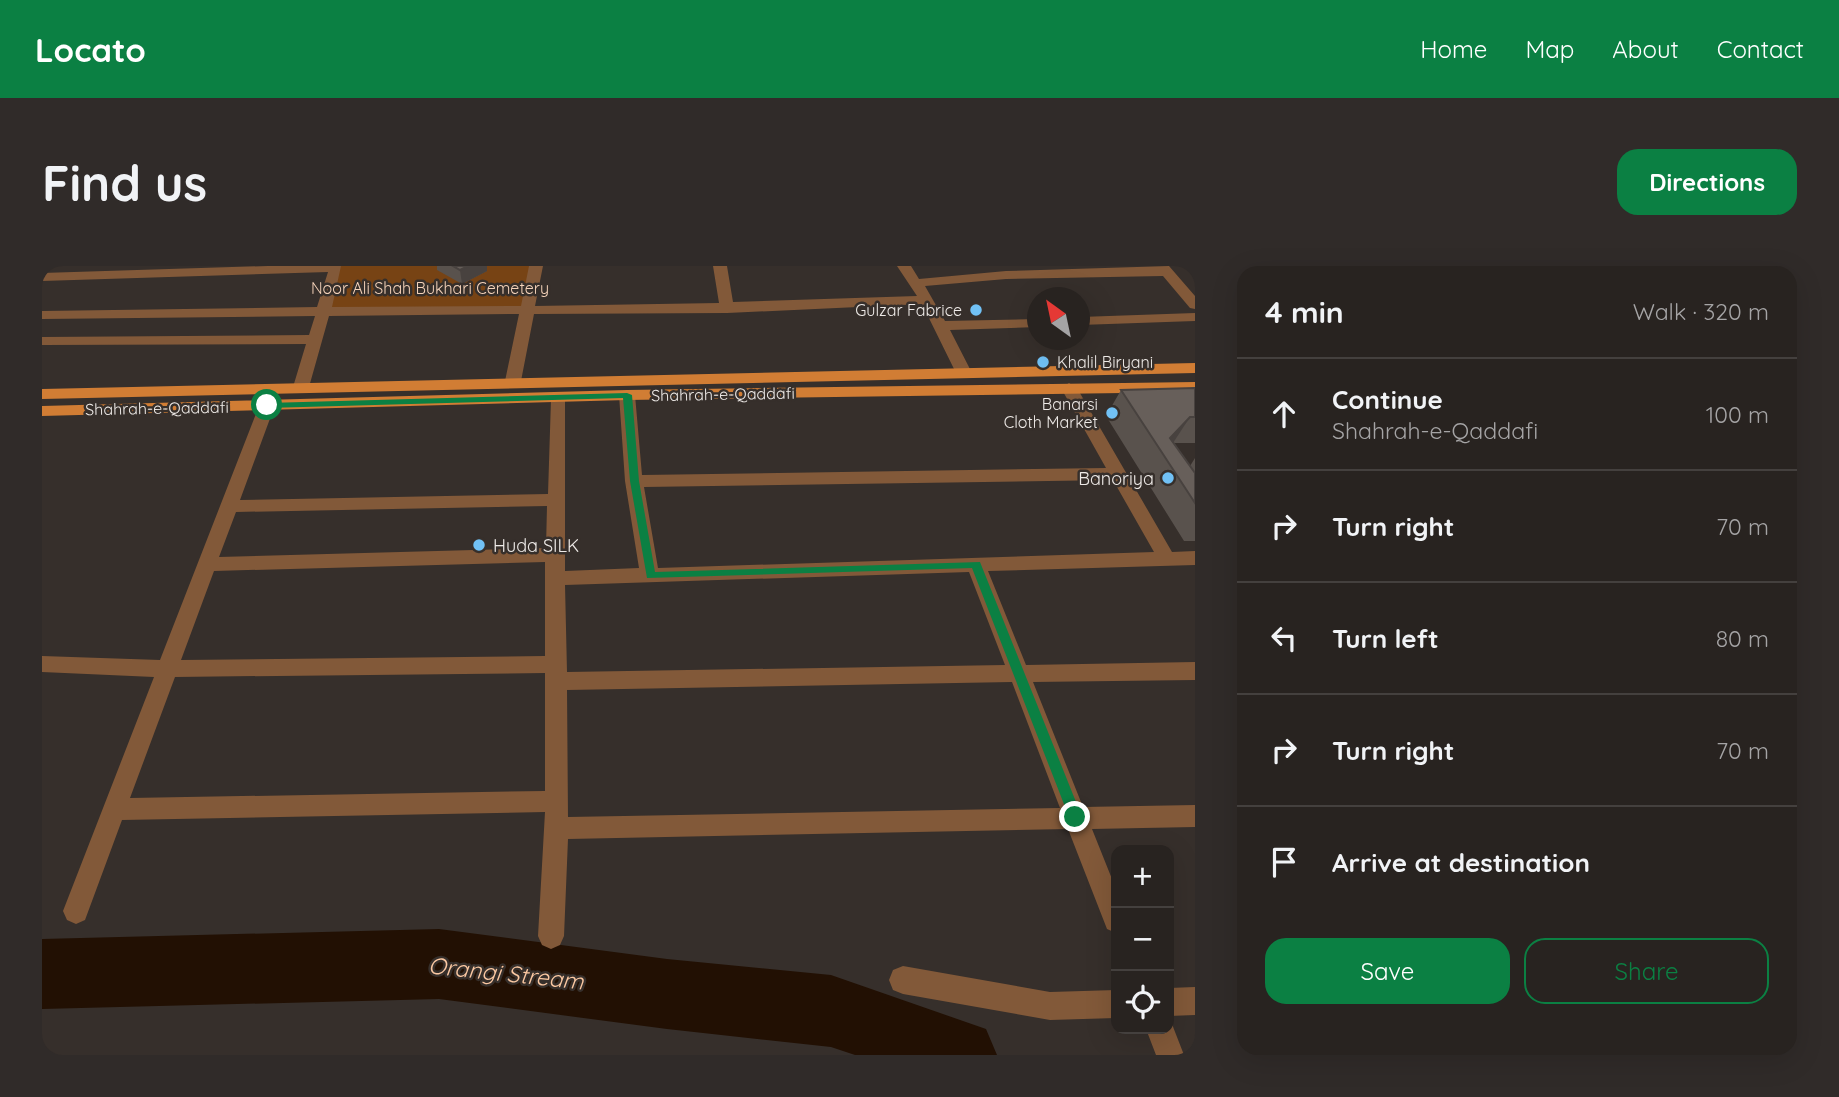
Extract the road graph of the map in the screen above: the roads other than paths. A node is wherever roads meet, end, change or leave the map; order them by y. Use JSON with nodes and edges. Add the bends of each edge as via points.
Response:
{"nodes":[{"id":1,"x":536,"y":266,"type":"edge"},
{"id":2,"x":720,"y":266,"type":"edge"},
{"id":3,"x":904,"y":266,"type":"edge"},
{"id":4,"x":302,"y":267,"type":"edge"},
{"id":5,"x":1165,"y":269,"type":"edge"},
{"id":6,"x":1002,"y":270,"type":"edge"},
{"id":7,"x":42,"y":277,"type":"edge"},
{"id":8,"x":916,"y":283,"type":"junction"},
{"id":9,"x":927,"y":300,"type":"junction"},
{"id":10,"x":1195,"y":305,"type":"edge"},
{"id":11,"x":530,"y":309,"type":"junction"},
{"id":12,"x":727,"y":309,"type":"junction"},
{"id":13,"x":324,"y":310,"type":"junction"},
{"id":14,"x":42,"y":315,"type":"edge"},
{"id":15,"x":1195,"y":317,"type":"edge"},
{"id":16,"x":1090,"y":321,"type":"edge"},
{"id":17,"x":1027,"y":323,"type":"edge"},
{"id":18,"x":939,"y":326,"type":"junction"},
{"id":19,"x":316,"y":339,"type":"junction"},
{"id":20,"x":42,"y":341,"type":"edge"},
{"id":21,"x":1195,"y":368,"type":"edge"},
{"id":22,"x":963,"y":371,"type":"junction"},
{"id":23,"x":513,"y":381,"type":"junction"},
{"id":24,"x":301,"y":387,"type":"junction"},
{"id":25,"x":1195,"y":387,"type":"edge"},
{"id":26,"x":1069,"y":388,"type":"junction"},
{"id":27,"x":42,"y":394,"type":"edge"},
{"id":28,"x":627,"y":395,"type":"junction"},
{"id":29,"x":559,"y":399,"type":"junction"},
{"id":30,"x":267,"y":405,"type":"junction"},
{"id":31,"x":42,"y":411,"type":"edge"},
{"id":32,"x":1120,"y":474,"type":"junction"},
{"id":33,"x":634,"y":481,"type":"junction"},
{"id":34,"x":558,"y":500,"type":"junction"},
{"id":35,"x":228,"y":506,"type":"junction"},
{"id":36,"x":555,"y":555,"type":"junction"},
{"id":37,"x":1195,"y":558,"type":"edge"},
{"id":38,"x":1167,"y":559,"type":"junction"},
{"id":39,"x":207,"y":564,"type":"junction"},
{"id":40,"x":976,"y":565,"type":"junction"},
{"id":41,"x":650,"y":576,"type":"junction"},
{"id":42,"x":556,"y":578,"type":"junction"},
{"id":43,"x":42,"y":664,"type":"edge"},
{"id":44,"x":167,"y":670,"type":"junction"},
{"id":45,"x":1195,"y":671,"type":"edge"},
{"id":46,"x":556,"y":673,"type":"junction"},
{"id":47,"x":1020,"y":675,"type":"junction"},
{"id":48,"x":557,"y":801,"type":"junction"},
{"id":49,"x":114,"y":809,"type":"junction"},
{"id":50,"x":1195,"y":816,"type":"edge"},
{"id":51,"x":1075,"y":817,"type":"junction"},
{"id":52,"x":557,"y":828,"type":"junction"},
{"id":53,"x":1112,"y":908,"type":"edge"},
{"id":54,"x":76,"y":911,"type":"dead end"},
{"id":55,"x":551,"y":936,"type":"dead end"},
{"id":56,"x":903,"y":980,"type":"dead end"},
{"id":57,"x":1195,"y":1001,"type":"edge"},
{"id":58,"x":1174,"y":1002,"type":"edge"},
{"id":59,"x":1111,"y":1004,"type":"edge"},
{"id":60,"x":1162,"y":1034,"type":"edge"},
{"id":61,"x":1170,"y":1055,"type":"edge"}],
"edges":[{"from":1,"to":11,"type":"street"},
{"from":2,"to":12,"type":"street"},
{"from":3,"to":8,"type":"street"},
{"from":4,"to":7,"type":"street"},
{"from":4,"to":13,"type":"street","via":[[336,268]]},
{"from":5,"to":6,"type":"street"},
{"from":5,"to":10,"type":"street"},
{"from":6,"to":8,"type":"street"},
{"from":8,"to":9,"type":"street"},
{"from":9,"to":12,"type":"street"},
{"from":9,"to":18,"type":"street"},
{"from":11,"to":12,"type":"street"},
{"from":11,"to":13,"type":"street"},
{"from":11,"to":23,"type":"street"},
{"from":13,"to":14,"type":"street"},
{"from":13,"to":19,"type":"street"},
{"from":15,"to":16,"type":"street"},
{"from":17,"to":18,"type":"street"},
{"from":18,"to":22,"type":"street"},
{"from":19,"to":20,"type":"street"},
{"from":19,"to":24,"type":"street"},
{"from":21,"to":22,"type":"main road","name":"Shahrah-e-Qaddafi"},
{"from":22,"to":23,"type":"main road","name":"Shahrah-e-Qaddafi"},
{"from":23,"to":24,"type":"main road","name":"Shahrah-e-Qaddafi"},
{"from":24,"to":27,"type":"main road","name":"Shahrah-e-Qaddafi"},
{"from":25,"to":26,"type":"main road","name":"Shahrah-e-Qaddafi"},
{"from":26,"to":28,"type":"main road","name":"Shahrah-e-Qaddafi"},
{"from":26,"to":32,"type":"street"},
{"from":28,"to":29,"type":"main road","name":"Shahrah-e-Qaddafi"},
{"from":28,"to":33,"type":"street"},
{"from":29,"to":30,"type":"main road","name":"Shahrah-e-Qaddafi"},
{"from":29,"to":34,"type":"street"},
{"from":30,"to":31,"type":"main road","name":"Shahrah-e-Qaddafi"},
{"from":30,"to":35,"type":"street"},
{"from":32,"to":33,"type":"street"},
{"from":32,"to":38,"type":"street"},
{"from":33,"to":41,"type":"street"},
{"from":34,"to":35,"type":"street"},
{"from":34,"to":36,"type":"street"},
{"from":35,"to":39,"type":"street"},
{"from":36,"to":39,"type":"street"},
{"from":36,"to":42,"type":"street"},
{"from":37,"to":38,"type":"street"},
{"from":38,"to":40,"type":"street"},
{"from":39,"to":44,"type":"street"},
{"from":40,"to":41,"type":"street"},
{"from":40,"to":47,"type":"street"},
{"from":41,"to":42,"type":"street"},
{"from":42,"to":46,"type":"street"},
{"from":43,"to":44,"type":"street"},
{"from":44,"to":46,"type":"street"},
{"from":44,"to":49,"type":"street"},
{"from":45,"to":47,"type":"street"},
{"from":46,"to":47,"type":"street"},
{"from":46,"to":48,"type":"street"},
{"from":47,"to":51,"type":"street"},
{"from":48,"to":49,"type":"street"},
{"from":48,"to":52,"type":"street"},
{"from":49,"to":54,"type":"street"},
{"from":50,"to":51,"type":"street"},
{"from":51,"to":52,"type":"street"},
{"from":51,"to":53,"type":"street"},
{"from":52,"to":55,"type":"street"},
{"from":56,"to":59,"type":"street","via":[[1050,1006]]},
{"from":57,"to":58,"type":"street"},
{"from":60,"to":61,"type":"street"}]}
